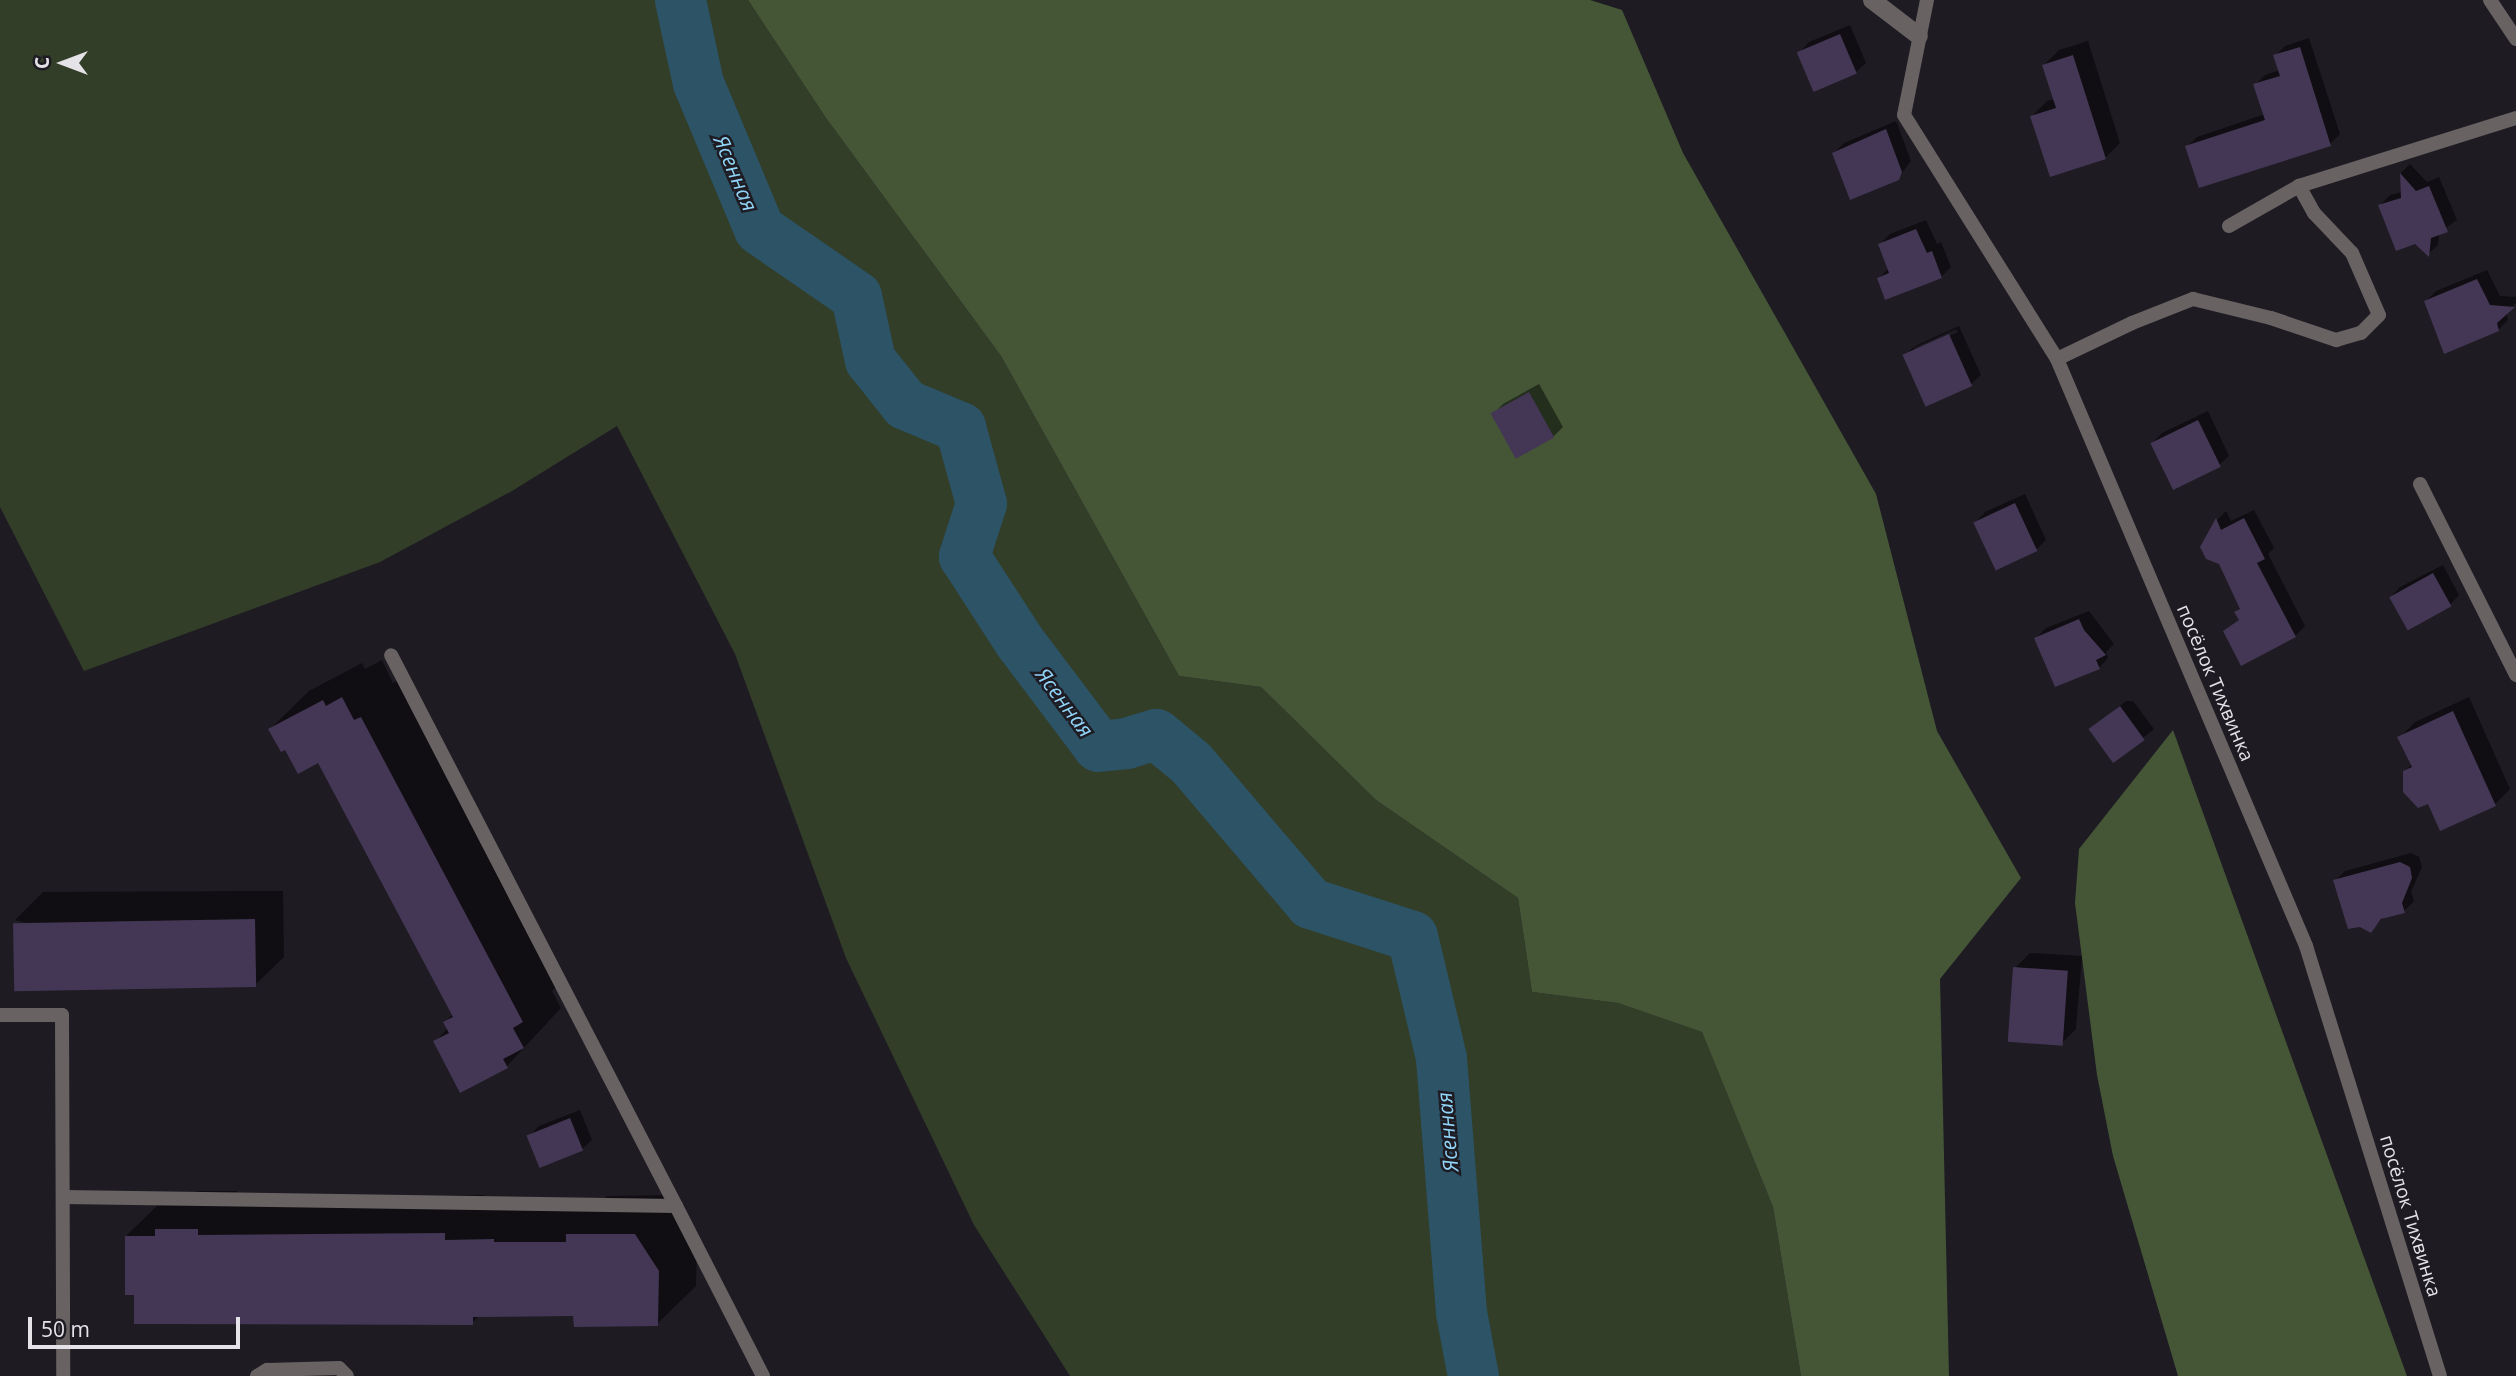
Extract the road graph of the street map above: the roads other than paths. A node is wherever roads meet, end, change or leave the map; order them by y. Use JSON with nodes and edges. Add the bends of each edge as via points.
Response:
{"nodes":[{"id":1,"x":1872,"y":0,"type":"edge"},
{"id":2,"x":1927,"y":0,"type":"edge"},
{"id":3,"x":2490,"y":0,"type":"edge"},
{"id":4,"x":1919,"y":36,"type":"junction"},
{"id":5,"x":2516,"y":39,"type":"edge"},
{"id":6,"x":2516,"y":118,"type":"edge"},
{"id":7,"x":2299,"y":186,"type":"junction"},
{"id":8,"x":2229,"y":226,"type":"dead end"},
{"id":9,"x":2057,"y":359,"type":"junction"},
{"id":10,"x":2420,"y":484,"type":"dead end"},
{"id":11,"x":391,"y":655,"type":"dead end"},
{"id":12,"x":2516,"y":675,"type":"edge"},
{"id":13,"x":0,"y":1015,"type":"edge"},
{"id":14,"x":63,"y":1197,"type":"junction"},
{"id":15,"x":676,"y":1206,"type":"junction"},
{"id":16,"x":63,"y":1376,"type":"edge"},
{"id":17,"x":257,"y":1376,"type":"edge"},
{"id":18,"x":347,"y":1376,"type":"edge"},
{"id":19,"x":763,"y":1376,"type":"edge"},
{"id":20,"x":2440,"y":1376,"type":"edge"}],
"edges":[{"from":1,"to":4,"type":"street"},
{"from":2,"to":4,"type":"lane","name":"посёлок Тихвинка"},
{"from":3,"to":5,"type":"lane"},
{"from":4,"to":9,"type":"lane","name":"посёлок Тихвинка","via":[[1904,115]]},
{"from":6,"to":7,"type":"lane"},
{"from":7,"to":8,"type":"lane"},
{"from":7,"to":9,"type":"lane","via":[[2314,213],[2352,253],[2379,315],[2361,333],[2336,340],[2193,299]]},
{"from":9,"to":20,"type":"lane","name":"посёлок Тихвинка","via":[[2306,946]]},
{"from":10,"to":12,"type":"lane"},
{"from":11,"to":15,"type":"lane"},
{"from":13,"to":14,"type":"lane","via":[[62,1015]]},
{"from":14,"to":15,"type":"lane"},
{"from":14,"to":16,"type":"lane"},
{"from":15,"to":19,"type":"lane"},
{"from":17,"to":18,"type":"lane","via":[[267,1370],[339,1368]]}]}
